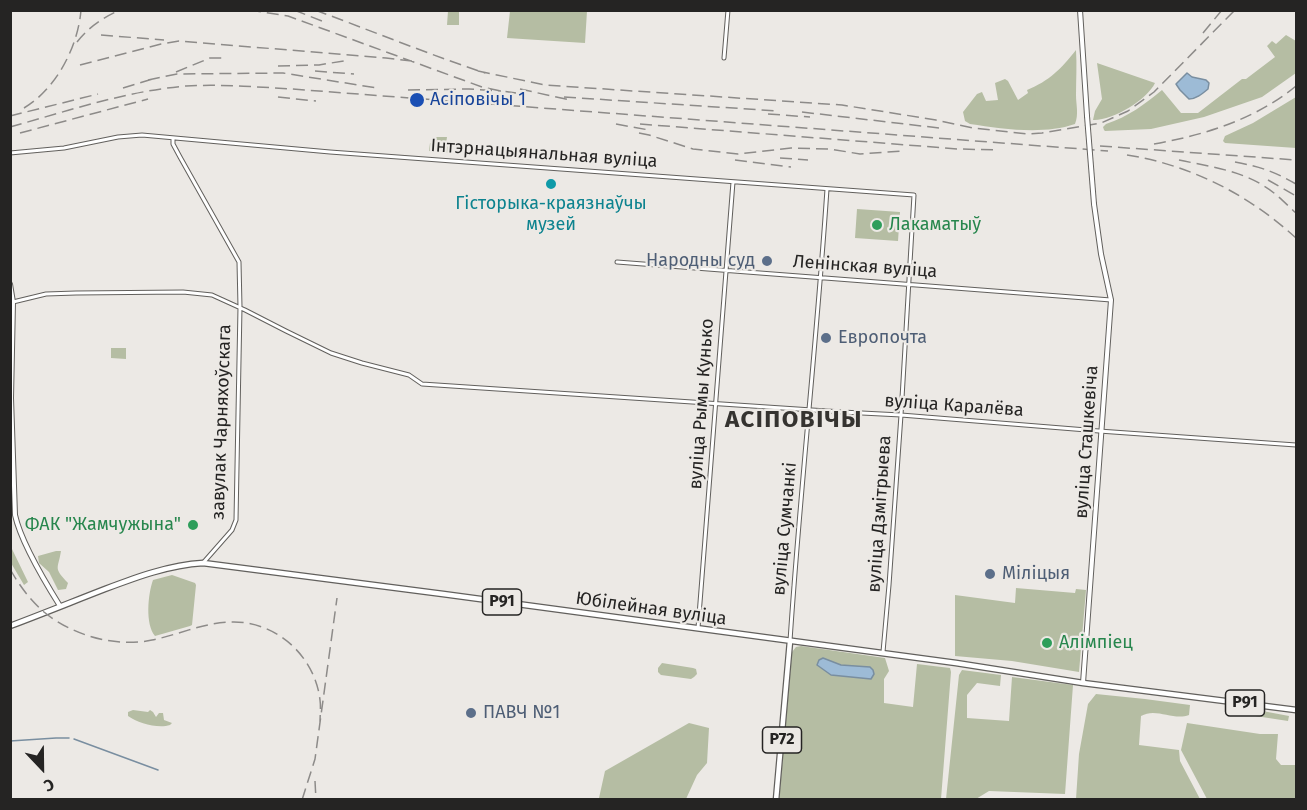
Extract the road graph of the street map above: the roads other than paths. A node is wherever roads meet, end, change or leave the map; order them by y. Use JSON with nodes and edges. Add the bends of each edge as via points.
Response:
{"nodes":[{"id":1,"x":728,"y":10,"type":"edge"},
{"id":2,"x":1080,"y":10,"type":"edge"},
{"id":3,"x":724,"y":58,"type":"dead end"},
{"id":4,"x":172,"y":138,"type":"junction"},
{"id":5,"x":10,"y":153,"type":"edge"},
{"id":6,"x":734,"y":182,"type":"junction"},
{"id":7,"x":827,"y":189,"type":"junction"},
{"id":8,"x":914,"y":195,"type":"joint"},
{"id":9,"x":617,"y":262,"type":"dead end"},
{"id":10,"x":726,"y":271,"type":"junction"},
{"id":11,"x":820,"y":277,"type":"junction"},
{"id":12,"x":10,"y":284,"type":"edge"},
{"id":13,"x":910,"y":284,"type":"junction"},
{"id":14,"x":1111,"y":300,"type":"junction"},
{"id":15,"x":13,"y":302,"type":"junction"},
{"id":16,"x":240,"y":307,"type":"junction"},
{"id":17,"x":715,"y":404,"type":"junction"},
{"id":18,"x":809,"y":410,"type":"junction"},
{"id":19,"x":901,"y":415,"type":"junction"},
{"id":20,"x":1102,"y":432,"type":"junction"},
{"id":21,"x":1296,"y":445,"type":"edge"},
{"id":22,"x":203,"y":563,"type":"junction"},
{"id":23,"x":60,"y":606,"type":"junction"},
{"id":24,"x":10,"y":626,"type":"edge"},
{"id":25,"x":698,"y":628,"type":"junction"},
{"id":26,"x":790,"y":642,"type":"junction"},
{"id":27,"x":883,"y":654,"type":"junction"},
{"id":28,"x":1083,"y":683,"type":"junction"},
{"id":29,"x":1296,"y":710,"type":"edge"},
{"id":30,"x":776,"y":800,"type":"edge"}],
"edges":[{"from":1,"to":3,"type":"street"},
{"from":2,"to":14,"type":"main road","name":"вуліца Сташкевіча","bridge":true,"via":[[1094,204]]},
{"from":4,"to":5,"type":"street","name":"Інтэрнацыянальная вуліца","via":[[127,136]]},
{"from":4,"to":6,"type":"street","name":"Інтэрнацыянальная вуліца"},
{"from":4,"to":16,"type":"street","name":"завулак Чарняхоўскага","via":[[238,260]]},
{"from":6,"to":7,"type":"street","name":"Інтэрнацыянальная вуліца"},
{"from":6,"to":10,"type":"street","name":"вуліца Рымы Кунько"},
{"from":7,"to":8,"type":"street","name":"Інтэрнацыянальная вуліца"},
{"from":7,"to":11,"type":"street","name":"вуліца Сумчанкі"},
{"from":8,"to":13,"type":"street","name":"вуліца Дзмітрыева"},
{"from":9,"to":10,"type":"street","name":"Ленінская вуліца"},
{"from":10,"to":11,"type":"street","name":"Ленінская вуліца"},
{"from":10,"to":17,"type":"street","name":"вуліца Рымы Кунько"},
{"from":11,"to":13,"type":"street","name":"Ленінская вуліца"},
{"from":11,"to":18,"type":"street","name":"вуліца Сумчанкі"},
{"from":12,"to":15,"type":"main road"},
{"from":13,"to":14,"type":"street","name":"Ленінская вуліца"},
{"from":13,"to":19,"type":"street","name":"вуліца Дзмітрыева"},
{"from":14,"to":20,"type":"main road","name":"вуліца Сташкевіча"},
{"from":15,"to":16,"type":"street","name":"вуліца Каралёва","via":[[46,294],[183,292],[212,295]]},
{"from":15,"to":23,"type":"main road","via":[[15,515]]},
{"from":16,"to":17,"type":"street","name":"вуліца Каралёва","via":[[325,350],[409,375],[422,384]]},
{"from":16,"to":22,"type":"street","name":"завулак Чарняхоўскага","via":[[236,520]]},
{"from":17,"to":18,"type":"street","name":"вуліца Каралёва"},
{"from":17,"to":25,"type":"street","name":"вуліца Рымы Кунько"},
{"from":18,"to":19,"type":"street","name":"вуліца Каралёва"},
{"from":18,"to":26,"type":"street","name":"вуліца Сумчанкі"},
{"from":19,"to":20,"type":"street","name":"вуліца Каралёва"},
{"from":19,"to":27,"type":"street","name":"вуліца Дзмітрыева"},
{"from":20,"to":21,"type":"street","name":"вуліца Каралёва"},
{"from":20,"to":28,"type":"main road","name":"вуліца Сташкевіча"},
{"from":22,"to":23,"type":"main road","name":"Юбілейная вуліца","number":"Р91","via":[[168,568]]},
{"from":22,"to":25,"type":"main road","name":"Юбілейная вуліца","number":"Р91"},
{"from":23,"to":24,"type":"main road","name":"Юбілейная вуліца","number":"Р91"},
{"from":25,"to":26,"type":"main road","name":"Юбілейная вуліца","number":"Р91"},
{"from":26,"to":27,"type":"main road","name":"Юбілейная вуліца","number":"Р91"},
{"from":26,"to":30,"type":"main road","name":"вуліца Сумчанкі","number":"Р72"},
{"from":27,"to":28,"type":"main road","name":"Юбілейная вуліца","number":"Р91"},
{"from":28,"to":29,"type":"main road","name":"Юбілейная вуліца","number":"Р91"}]}
